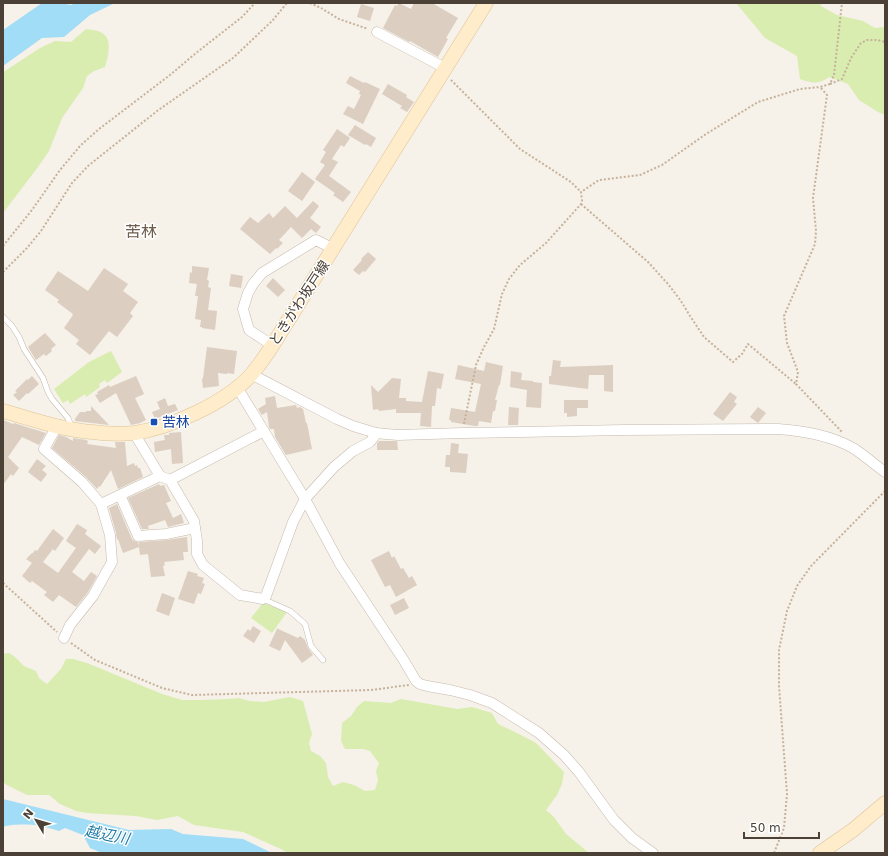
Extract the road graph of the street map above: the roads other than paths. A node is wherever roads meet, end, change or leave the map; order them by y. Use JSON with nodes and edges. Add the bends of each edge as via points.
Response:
{"nodes":[{"id":1,"x":486,"y":3,"type":"edge"},
{"id":2,"x":377,"y":32,"type":"road end"},
{"id":3,"x":444,"y":70,"type":"junction"},
{"id":4,"x":334,"y":248,"type":"junction"},
{"id":5,"x":3,"y":317,"type":"edge"},
{"id":6,"x":272,"y":345,"type":"junction"},
{"id":7,"x":251,"y":374,"type":"junction"},
{"id":8,"x":237,"y":387,"type":"junction"},
{"id":9,"x":3,"y":411,"type":"edge"},
{"id":10,"x":57,"y":426,"type":"junction"},
{"id":11,"x":72,"y":429,"type":"junction"},
{"id":12,"x":264,"y":431,"type":"junction"},
{"id":13,"x":134,"y":433,"type":"junction"},
{"id":14,"x":376,"y":433,"type":"junction"},
{"id":15,"x":885,"y":472,"type":"edge"},
{"id":16,"x":165,"y":478,"type":"junction"},
{"id":17,"x":120,"y":495,"type":"junction"},
{"id":18,"x":305,"y":499,"type":"junction"},
{"id":19,"x":101,"y":504,"type":"junction"},
{"id":20,"x":195,"y":528,"type":"junction"},
{"id":21,"x":263,"y":599,"type":"junction"},
{"id":22,"x":64,"y":638,"type":"road end"},
{"id":23,"x":323,"y":660,"type":"dead end"},
{"id":24,"x":885,"y":803,"type":"edge"},
{"id":25,"x":653,"y":853,"type":"edge"},
{"id":26,"x":820,"y":853,"type":"edge"}],
"edges":[{"from":1,"to":3,"type":"main road","name":"ときがわ坂戸線"},
{"from":2,"to":3,"type":"street"},
{"from":3,"to":4,"type":"main road","name":"ときがわ坂戸線"},
{"from":4,"to":6,"type":"main road","name":"ときがわ坂戸線"},
{"from":4,"to":6,"type":"street","via":[[316,240],[262,274],[253,284],[243,309],[249,330]]},
{"from":5,"to":11,"type":"lane","via":[[19,337],[52,399],[68,418]]},
{"from":6,"to":7,"type":"main road","name":"ときがわ坂戸線"},
{"from":7,"to":8,"type":"main road","name":"ときがわ坂戸線"},
{"from":7,"to":14,"type":"street","via":[[353,426]]},
{"from":8,"to":12,"type":"street"},
{"from":8,"to":13,"type":"main road","name":"ときがわ坂戸線","via":[[188,416]]},
{"from":9,"to":10,"type":"main road","name":"ときがわ坂戸線"},
{"from":10,"to":11,"type":"main road","name":"ときがわ坂戸線"},
{"from":10,"to":19,"type":"street","via":[[44,449],[82,482]]},
{"from":11,"to":13,"type":"main road","name":"ときがわ坂戸線"},
{"from":12,"to":16,"type":"street"},
{"from":12,"to":18,"type":"street"},
{"from":13,"to":16,"type":"street"},
{"from":14,"to":15,"type":"street","via":[[398,435],[778,429],[822,436],[851,447]]},
{"from":14,"to":18,"type":"street","via":[[370,442],[353,451],[334,467]]},
{"from":16,"to":17,"type":"street"},
{"from":16,"to":20,"type":"street","via":[[194,520]]},
{"from":17,"to":19,"type":"street"},
{"from":17,"to":20,"type":"street","via":[[138,536]]},
{"from":18,"to":21,"type":"street","via":[[293,522]]},
{"from":18,"to":25,"type":"street","via":[[340,564],[416,681],[492,703],[539,733],[579,772],[614,820],[632,838]]},
{"from":19,"to":22,"type":"street","via":[[110,535],[112,562]]},
{"from":20,"to":21,"type":"street","via":[[196,554],[203,565],[240,595]]},
{"from":21,"to":23,"type":"lane","via":[[290,611],[304,624],[312,646]]},
{"from":24,"to":26,"type":"main road"}]}
